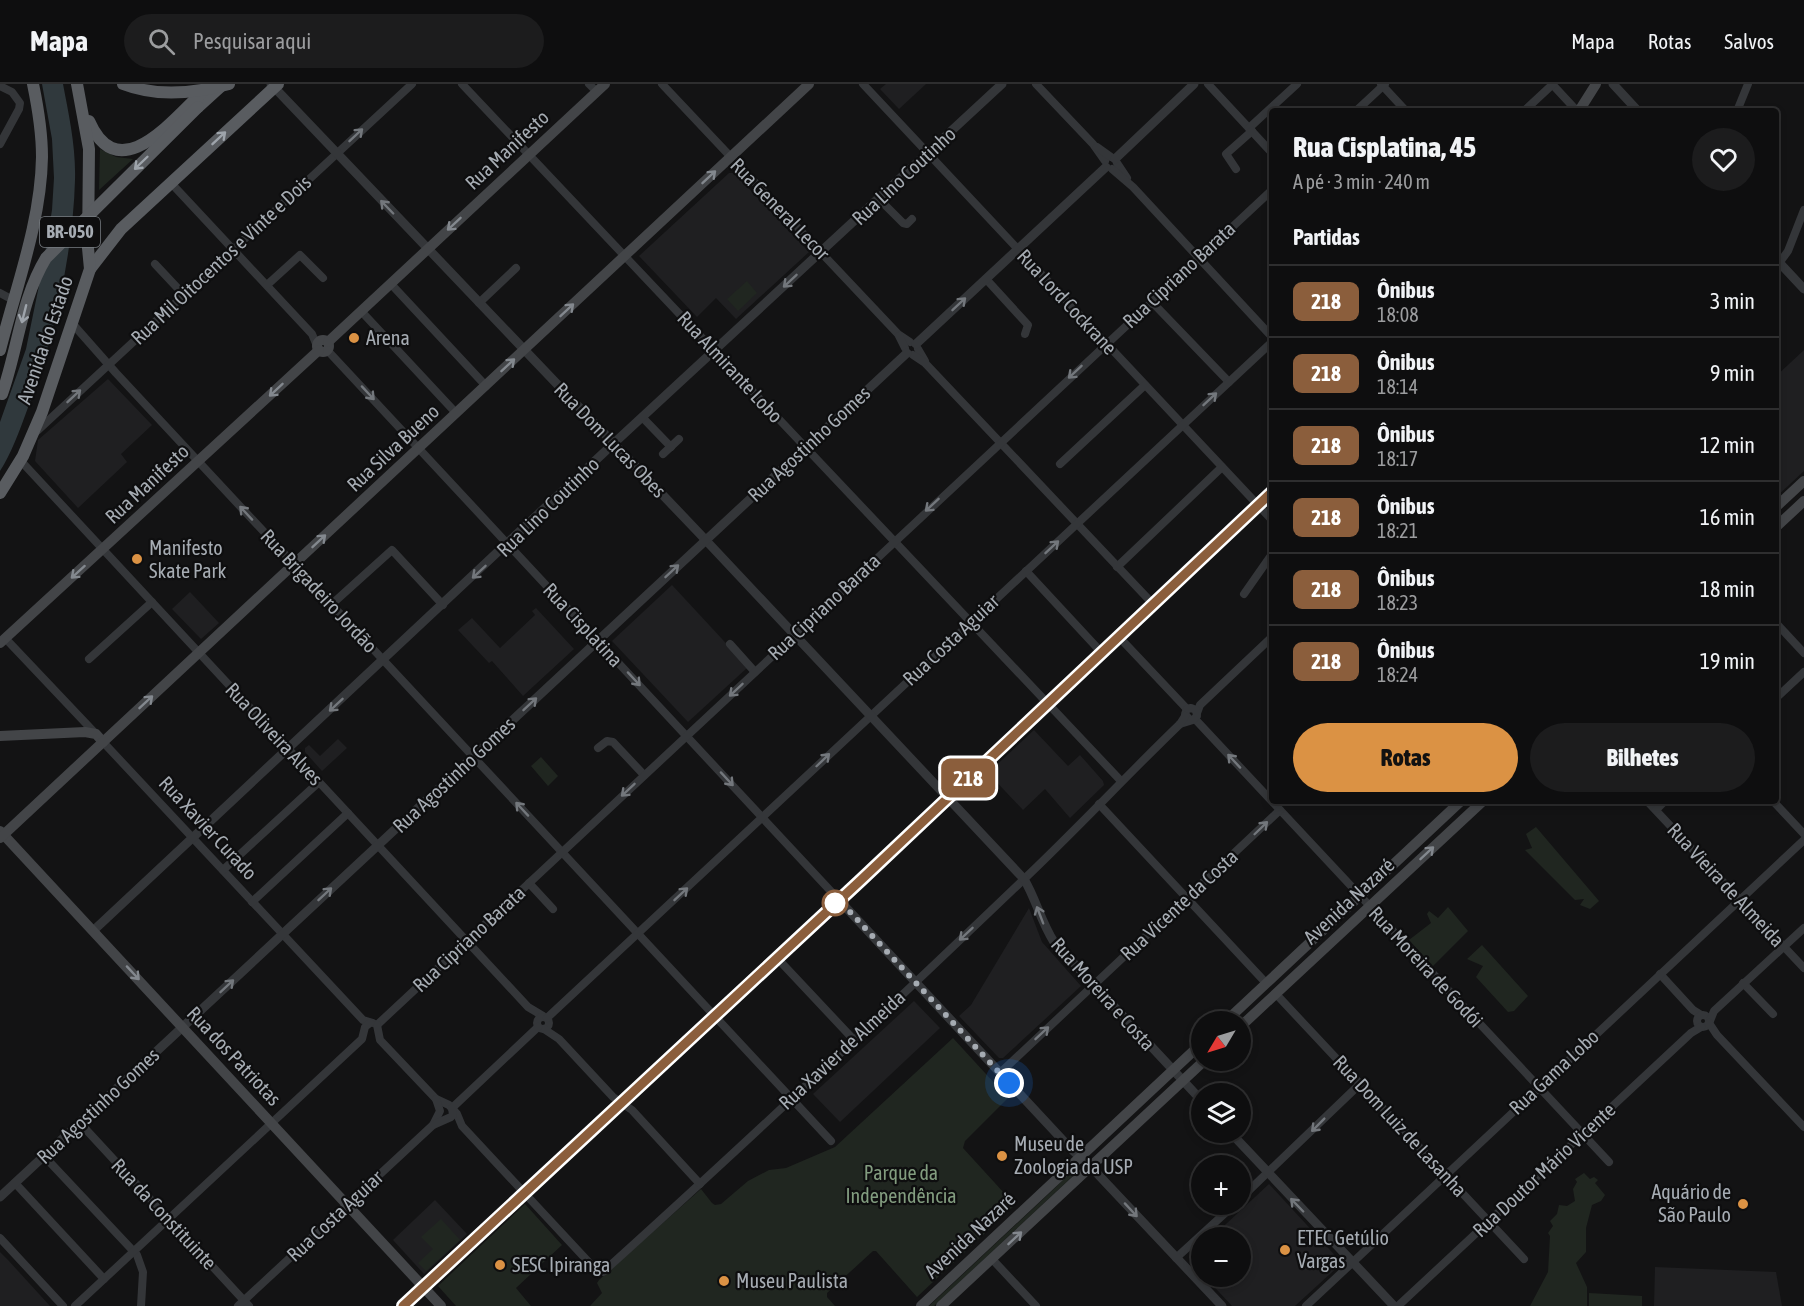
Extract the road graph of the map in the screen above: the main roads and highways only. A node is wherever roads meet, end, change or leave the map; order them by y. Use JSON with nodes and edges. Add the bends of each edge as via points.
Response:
{"nodes":[{"id":1,"x":33,"y":84,"type":"edge"},
{"id":2,"x":77,"y":84,"type":"edge"},
{"id":3,"x":123,"y":84,"type":"edge"},
{"id":4,"x":211,"y":84,"type":"edge"},
{"id":5,"x":223,"y":84,"type":"edge"},
{"id":6,"x":229,"y":84,"type":"edge"},
{"id":7,"x":809,"y":84,"type":"edge"},
{"id":8,"x":1596,"y":84,"type":"edge"},
{"id":9,"x":274,"y":85,"type":"edge"},
{"id":10,"x":597,"y":87,"type":"edge"},
{"id":11,"x":81,"y":103,"type":"junction"},
{"id":12,"x":1580,"y":108,"type":"edge"},
{"id":13,"x":90,"y":269,"type":"junction"},
{"id":14,"x":0,"y":350,"type":"edge"},
{"id":15,"x":1,"y":397,"type":"edge"},
{"id":16,"x":1804,"y":481,"type":"edge"},
{"id":17,"x":0,"y":493,"type":"edge"},
{"id":18,"x":1269,"y":495,"type":"edge"},
{"id":19,"x":1804,"y":501,"type":"edge"},
{"id":20,"x":1779,"y":504,"type":"edge"},
{"id":21,"x":1779,"y":524,"type":"edge"},
{"id":22,"x":3,"y":641,"type":"edge"},
{"id":23,"x":71,"y":733,"type":"junction"},
{"id":24,"x":0,"y":736,"type":"edge"},
{"id":25,"x":99,"y":738,"type":"junction"},
{"id":26,"x":89,"y":755,"type":"junction"},
{"id":27,"x":1458,"y":804,"type":"edge"},
{"id":28,"x":1480,"y":804,"type":"edge"},
{"id":29,"x":1,"y":835,"type":"edge"},
{"id":30,"x":1237,"y":1011,"type":"edge"},
{"id":31,"x":1251,"y":1017,"type":"edge"},
{"id":32,"x":1191,"y":1053,"type":"edge"},
{"id":33,"x":1193,"y":1071,"type":"edge"},
{"id":34,"x":423,"y":1287,"type":"junction"},
{"id":35,"x":403,"y":1306,"type":"edge"},
{"id":36,"x":441,"y":1306,"type":"edge"},
{"id":37,"x":921,"y":1306,"type":"edge"},
{"id":38,"x":942,"y":1306,"type":"edge"}],
"edges":[{"from":1,"to":14,"type":"highway","name":"Avenida do Estado","via":[[42,150],[37,208]]},
{"from":2,"to":11,"type":"highway","name":"Avenida do Estado"},
{"from":3,"to":6,"type":"highway","bridge":true,"via":[[173,92]]},
{"from":4,"to":11,"type":"highway","via":[[156,135],[132,150],[119,151],[98,138]]},
{"from":5,"to":15,"type":"highway","number":"BR-050","one_way":true,"bridge":true,"via":[[46,258],[30,290]]},
{"from":25,"to":7,"type":"main road","name":"Rua Silva Bueno","one_way":true,"via":[[199,653]]},
{"from":8,"to":12,"type":"main road"},
{"from":13,"to":9,"type":"highway","number":"BR-050","one_way":true,"via":[[114,237]]},
{"from":10,"to":22,"type":"main road","name":"Rua Manifesto","one_way":true,"via":[[391,284],[321,344]]},
{"from":11,"to":13,"type":"highway","name":"Avenida do Estado","via":[[89,149]]},
{"from":13,"to":17,"type":"highway","name":"Avenida do Estado","number":"BR-050","via":[[42,412]]},
{"from":16,"to":20,"type":"main road"},
{"from":18,"to":34,"type":"main road"},
{"from":19,"to":21,"type":"main road"},
{"from":23,"to":24,"type":"main road"},
{"from":23,"to":25,"type":"main road","via":[[85,732]]},
{"from":23,"to":26,"type":"main road","via":[[88,743]]},
{"from":25,"to":26,"type":"main road","name":"Rua Silva Bueno"},
{"from":26,"to":29,"type":"main road","name":"Rua Silva Bueno"},
{"from":27,"to":30,"type":"main road","name":"Avenida Nazaré"},
{"from":31,"to":28,"type":"main road","name":"Avenida Nazaré","one_way":true},
{"from":29,"to":34,"type":"main road","name":"Rua dos Patriotas","one_way":true},
{"from":32,"to":37,"type":"main road","name":"Avenida Nazaré"},
{"from":38,"to":33,"type":"main road","name":"Avenida Nazaré","one_way":true},
{"from":34,"to":35,"type":"main road"},
{"from":34,"to":36,"type":"main road","name":"Rua dos Patriotas"}]}
